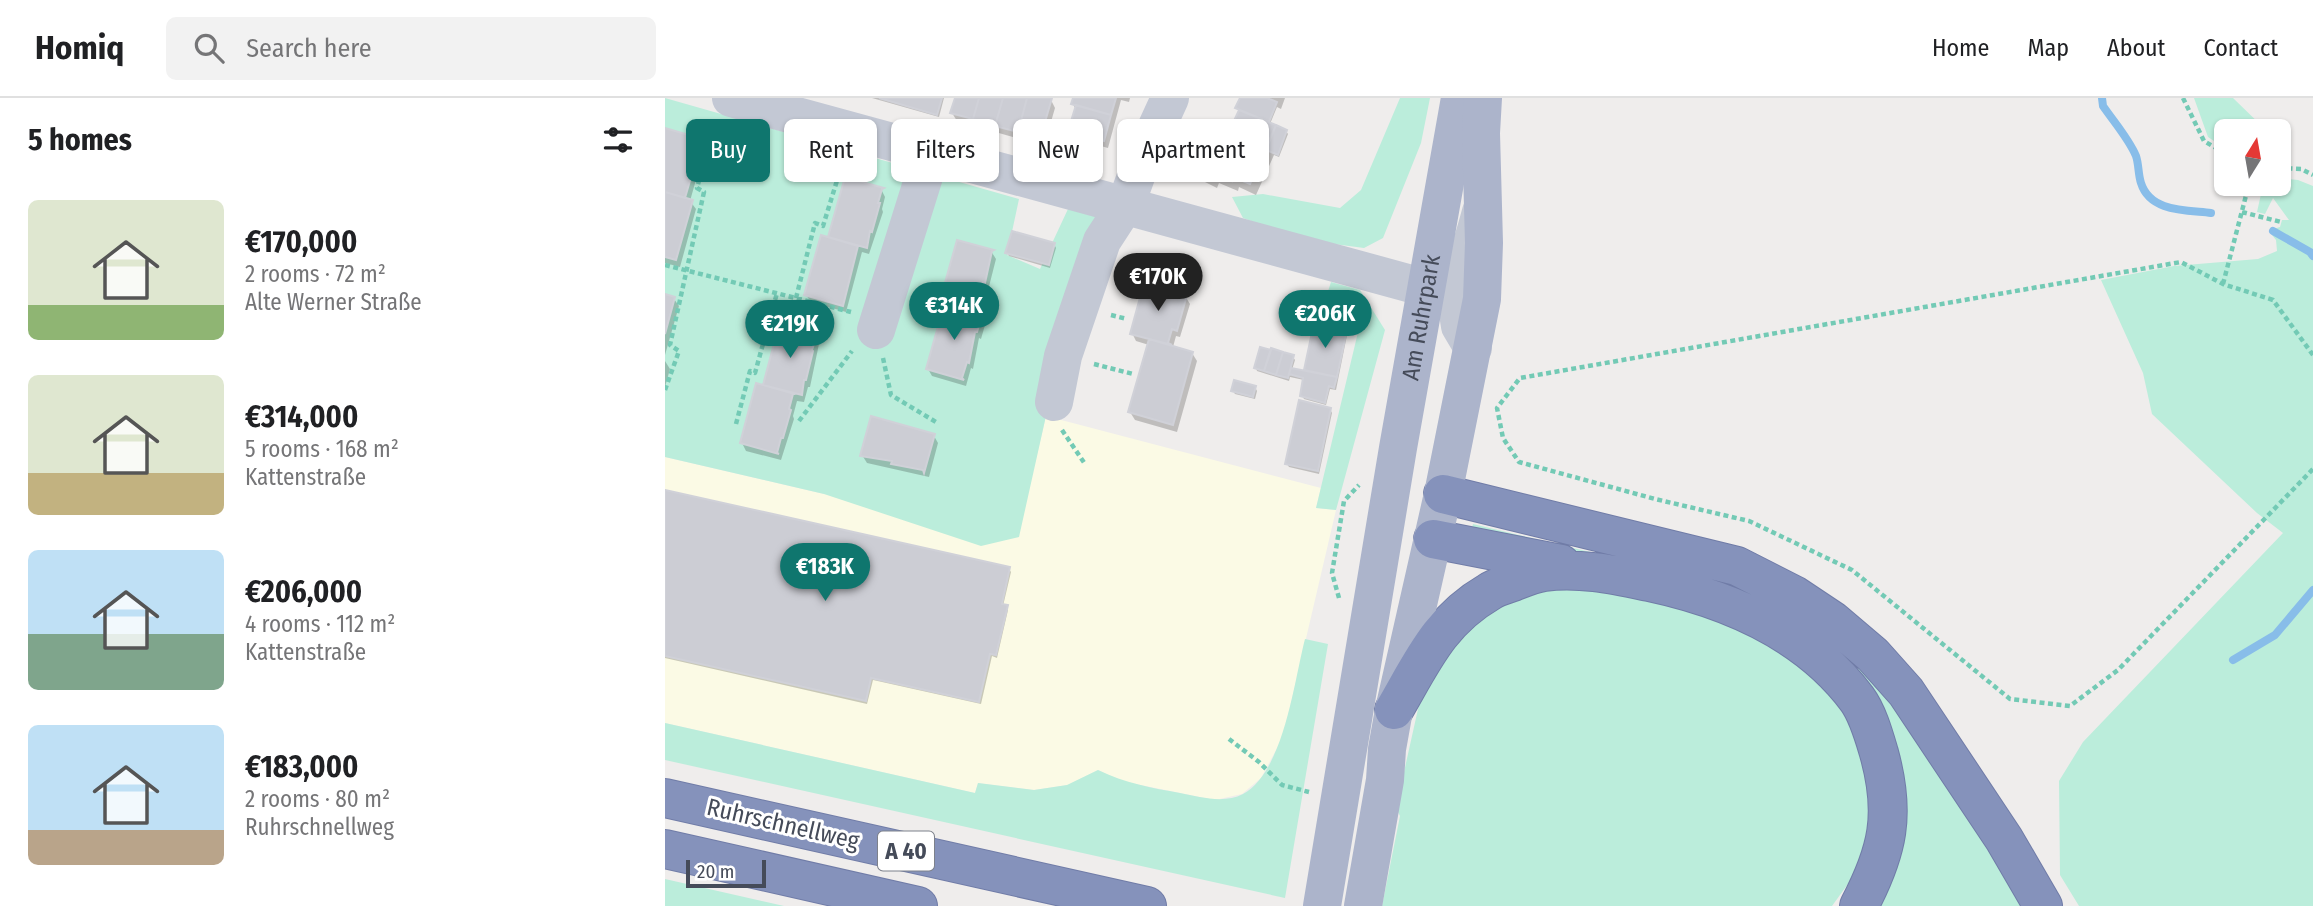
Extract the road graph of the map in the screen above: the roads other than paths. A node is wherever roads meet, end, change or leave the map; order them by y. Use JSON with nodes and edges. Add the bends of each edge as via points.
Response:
{"nodes":[{"id":1,"x":1170,"y":98,"type":"edge"},
{"id":2,"x":1460,"y":98,"type":"edge"},
{"id":3,"x":1483,"y":98,"type":"edge"},
{"id":4,"x":725,"y":104,"type":"edge"},
{"id":5,"x":891,"y":143,"type":"edge"},
{"id":6,"x":999,"y":171,"type":"edge"},
{"id":7,"x":923,"y":182,"type":"edge"},
{"id":8,"x":1484,"y":199,"type":"junction"},
{"id":9,"x":1126,"y":204,"type":"junction"},
{"id":10,"x":1426,"y":288,"type":"junction"},
{"id":11,"x":878,"y":325,"type":"road end"},
{"id":12,"x":1473,"y":348,"type":"junction"},
{"id":13,"x":1054,"y":402,"type":"dead end"},
{"id":14,"x":1443,"y":494,"type":"junction"},
{"id":15,"x":1384,"y":537,"type":"junction"},
{"id":16,"x":1433,"y":538,"type":"junction"},
{"id":17,"x":1603,"y":572,"type":"junction"},
{"id":18,"x":1394,"y":710,"type":"junction"},
{"id":19,"x":665,"y":798,"type":"edge"},
{"id":20,"x":665,"y":849,"type":"edge"},
{"id":21,"x":1323,"y":900,"type":"edge"},
{"id":22,"x":1364,"y":903,"type":"edge"},
{"id":23,"x":918,"y":906,"type":"edge"},
{"id":24,"x":1147,"y":906,"type":"edge"},
{"id":25,"x":1859,"y":906,"type":"edge"},
{"id":26,"x":2043,"y":906,"type":"edge"}],
"edges":[{"from":1,"to":9,"type":"street"},
{"from":2,"to":10,"type":"main road","name":"Am Ruhrpark"},
{"from":3,"to":8,"type":"main road"},
{"from":4,"to":5,"type":"street"},
{"from":6,"to":9,"type":"street"},
{"from":7,"to":11,"type":"street"},
{"from":8,"to":10,"type":"street","via":[[1467,259]]},
{"from":8,"to":12,"type":"main road","via":[[1482,299]]},
{"from":9,"to":10,"type":"street"},
{"from":9,"to":13,"type":"street","via":[[1102,241],[1078,306]]},
{"from":10,"to":12,"type":"street","via":[[1450,299]]},
{"from":10,"to":15,"type":"main road","name":"Am Ruhrpark"},
{"from":12,"to":14,"type":"main road"},
{"from":14,"to":15,"type":"main road"},
{"from":14,"to":16,"type":"main road"},
{"from":14,"to":26,"type":"highway","via":[[1737,566],[1833,621],[1873,654],[1906,692]]},
{"from":15,"to":16,"type":"main road"},
{"from":15,"to":21,"type":"main road","name":"Am Ruhrpark"},
{"from":16,"to":17,"type":"highway"},
{"from":16,"to":18,"type":"main road"},
{"from":17,"to":18,"type":"highway","via":[[1543,572],[1491,590],[1458,613],[1436,638]]},
{"from":17,"to":25,"type":"highway","via":[[1673,587],[1756,616],[1821,658],[1859,701],[1881,761],[1888,808],[1886,842]]},
{"from":18,"to":22,"type":"main road"},
{"from":19,"to":24,"type":"highway","name":"Ruhrschnellweg","number":"A 40"},
{"from":20,"to":23,"type":"highway","name":"Ruhrschnellweg","number":"A 40"}]}
